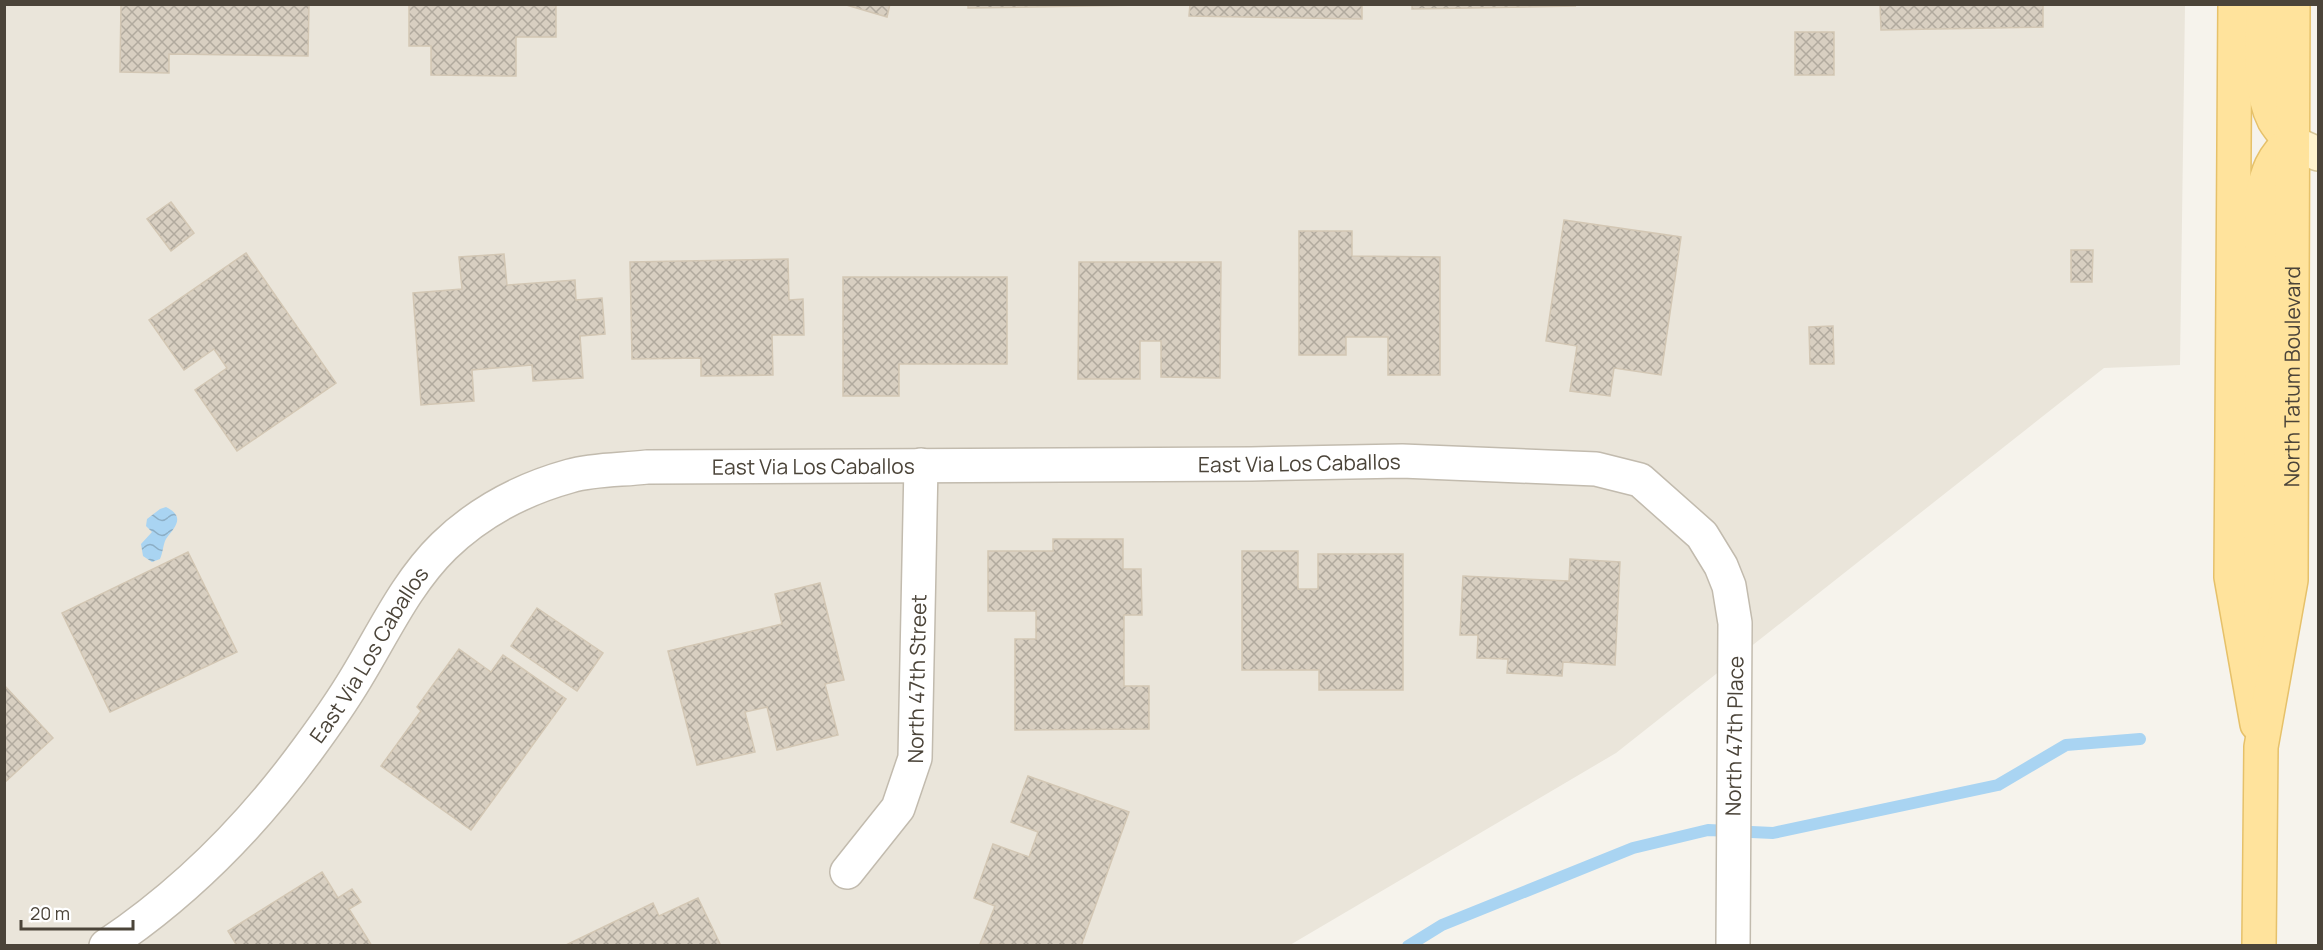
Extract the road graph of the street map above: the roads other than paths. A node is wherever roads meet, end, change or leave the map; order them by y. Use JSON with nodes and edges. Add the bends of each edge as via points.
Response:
{"nodes":[{"id":1,"x":2235,"y":4,"type":"edge"},
{"id":2,"x":2263,"y":4,"type":"edge"},
{"id":3,"x":2293,"y":4,"type":"edge"},
{"id":4,"x":2309,"y":142,"type":"edge"},
{"id":5,"x":921,"y":465,"type":"junction"},
{"id":6,"x":1702,"y":535,"type":"joint"},
{"id":7,"x":2261,"y":747,"type":"junction"},
{"id":8,"x":847,"y":872,"type":"dead end"},
{"id":9,"x":111,"y":944,"type":"edge"},
{"id":10,"x":1733,"y":945,"type":"edge"},
{"id":11,"x":2259,"y":945,"type":"edge"}],
"edges":[{"from":1,"to":7,"type":"main road","via":[[2231,577]]},
{"from":2,"to":4,"type":"main road","via":[[2266,97],[2274,120]]},
{"from":3,"to":4,"type":"main road"},
{"from":4,"to":7,"type":"main road","via":[[2279,150],[2267,172],[2262,196]]},
{"from":5,"to":6,"type":"street","name":"East Via Los Caballos","via":[[1402,461],[1596,469],[1640,480]]},
{"from":5,"to":8,"type":"street","name":"North 47th Street","via":[[915,758],[898,808]]},
{"from":5,"to":9,"type":"street","name":"East Via Los Caballos","via":[[646,467],[571,475],[511,497],[443,547],[406,592],[355,680],[264,805],[198,874]]},
{"from":6,"to":10,"type":"street","name":"North 47th Place","via":[[1721,566],[1735,623]]},
{"from":7,"to":11,"type":"main road"}]}
